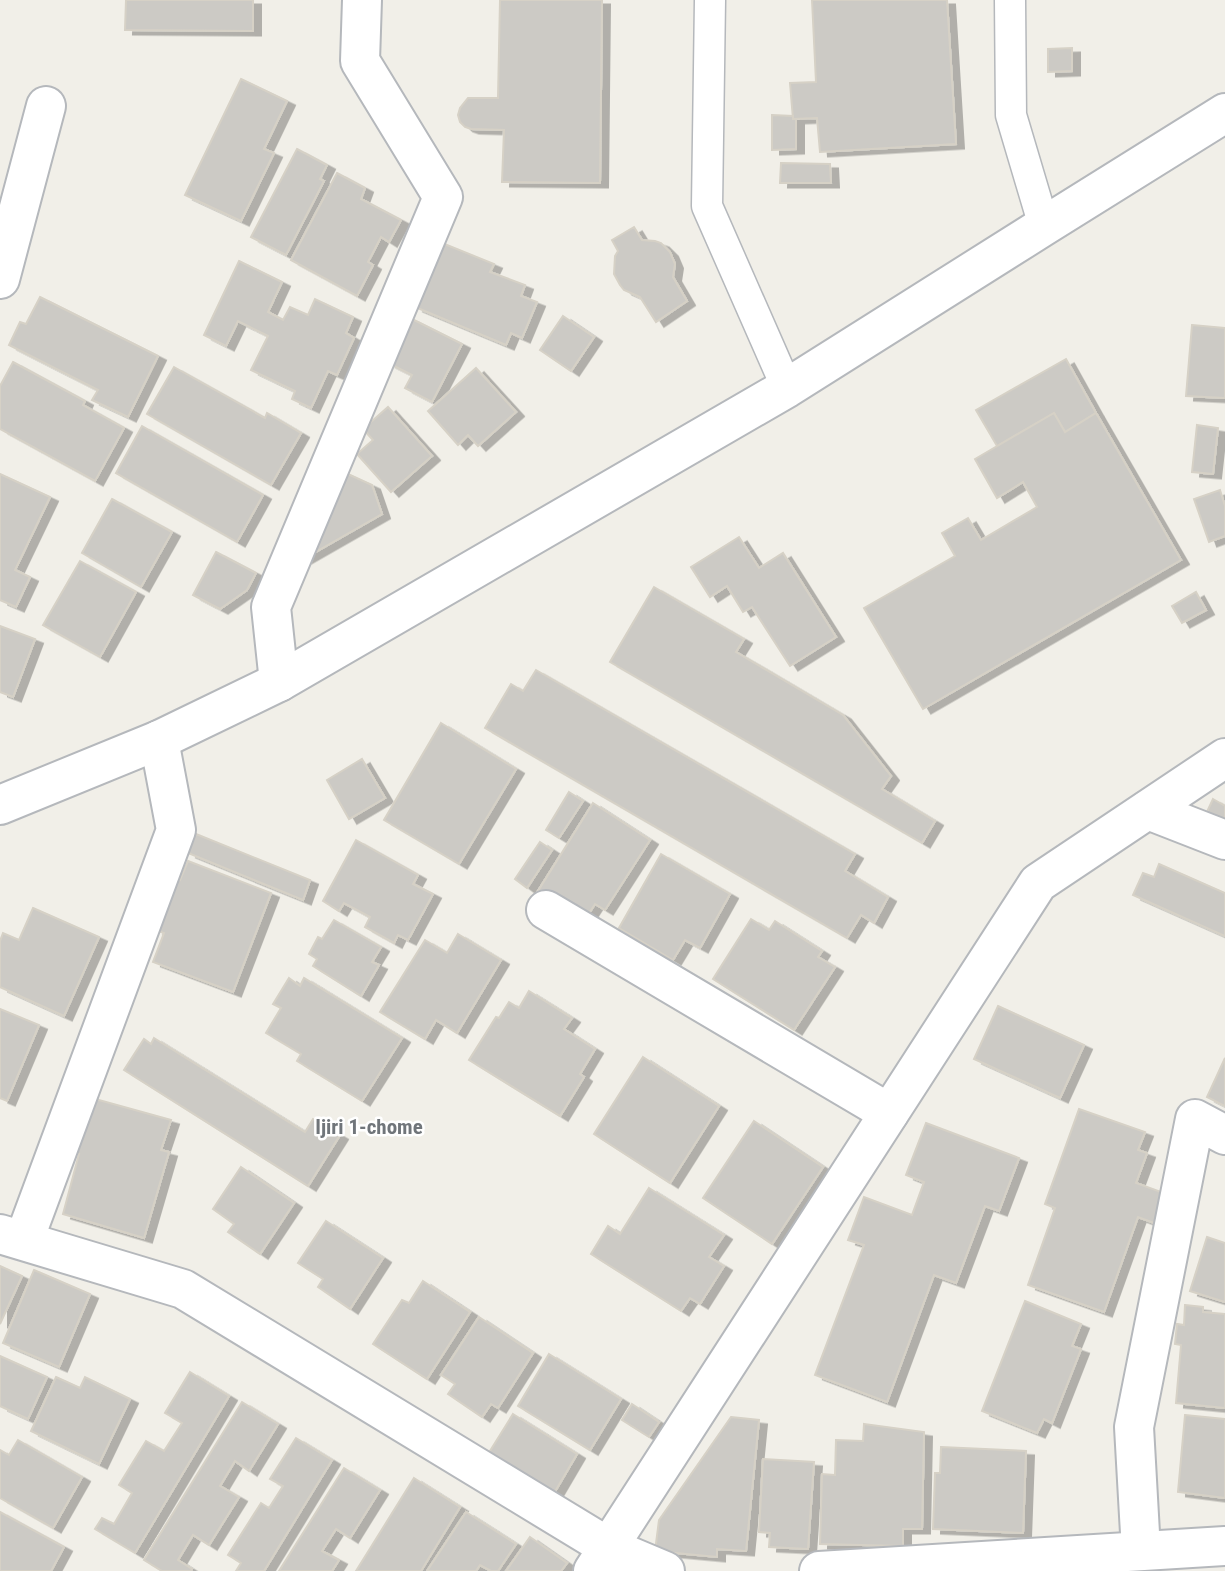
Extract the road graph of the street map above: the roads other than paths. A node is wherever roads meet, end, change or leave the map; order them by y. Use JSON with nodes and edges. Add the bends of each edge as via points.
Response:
{"nodes":[{"id":1,"x":362,"y":0,"type":"edge"},
{"id":2,"x":710,"y":0,"type":"edge"},
{"id":3,"x":1010,"y":0,"type":"edge"},
{"id":4,"x":46,"y":106,"type":"dead end"},
{"id":5,"x":1225,"y":113,"type":"edge"},
{"id":6,"x":1044,"y":226,"type":"junction"},
{"id":7,"x":0,"y":279,"type":"edge"},
{"id":8,"x":787,"y":388,"type":"junction"},
{"id":9,"x":279,"y":682,"type":"junction"},
{"id":10,"x":159,"y":740,"type":"junction"},
{"id":11,"x":1225,"y":758,"type":"edge"},
{"id":12,"x":0,"y":805,"type":"edge"},
{"id":13,"x":1148,"y":810,"type":"junction"},
{"id":14,"x":1225,"y":840,"type":"edge"},
{"id":15,"x":546,"y":910,"type":"dead end"},
{"id":16,"x":890,"y":1113,"type":"junction"},
{"id":17,"x":1225,"y":1135,"type":"edge"},
{"id":18,"x":12,"y":1237,"type":"edge"},
{"id":19,"x":1225,"y":1546,"type":"edge"},
{"id":20,"x":1141,"y":1552,"type":"junction"},
{"id":21,"x":601,"y":1559,"type":"edge"},
{"id":22,"x":665,"y":1571,"type":"edge"},
{"id":23,"x":819,"y":1571,"type":"edge"}],
"edges":[{"from":1,"to":9,"type":"street","via":[[360,61],[443,197],[271,607]]},
{"from":2,"to":8,"type":"lane","via":[[707,206]]},
{"from":3,"to":6,"type":"lane","via":[[1011,115]]},
{"from":4,"to":7,"type":"street"},
{"from":5,"to":6,"type":"street"},
{"from":6,"to":8,"type":"street"},
{"from":8,"to":9,"type":"street"},
{"from":9,"to":10,"type":"street"},
{"from":10,"to":12,"type":"street"},
{"from":10,"to":18,"type":"street","via":[[176,830]]},
{"from":11,"to":13,"type":"street"},
{"from":13,"to":14,"type":"street"},
{"from":13,"to":16,"type":"street","via":[[1038,883]]},
{"from":15,"to":16,"type":"street"},
{"from":16,"to":21,"type":"street"},
{"from":17,"to":20,"type":"street","via":[[1195,1119],[1134,1427]]},
{"from":18,"to":21,"type":"street","via":[[183,1289]]},
{"from":19,"to":20,"type":"street"},
{"from":20,"to":23,"type":"street"},
{"from":21,"to":22,"type":"street"}]}
